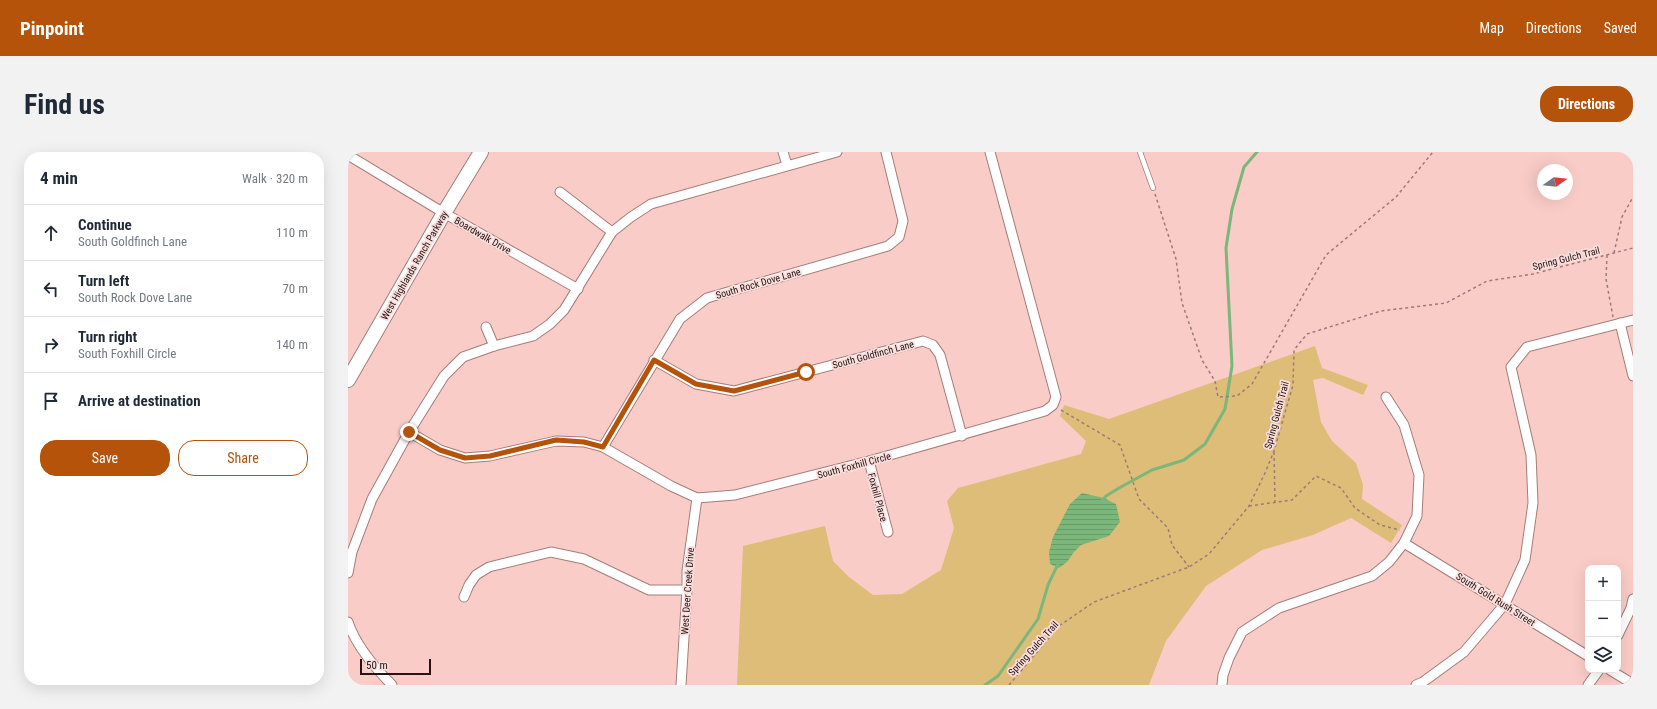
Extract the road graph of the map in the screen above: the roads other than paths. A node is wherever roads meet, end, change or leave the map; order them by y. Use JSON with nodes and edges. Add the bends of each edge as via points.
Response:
{"nodes":[{"id":1,"x":481,"y":152,"type":"edge"},
{"id":2,"x":784,"y":152,"type":"edge"},
{"id":3,"x":836,"y":152,"type":"edge"},
{"id":4,"x":886,"y":152,"type":"edge"},
{"id":5,"x":990,"y":152,"type":"edge"},
{"id":6,"x":1140,"y":152,"type":"edge"},
{"id":7,"x":348,"y":155,"type":"edge"},
{"id":8,"x":787,"y":165,"type":"junction"},
{"id":9,"x":1153,"y":188,"type":"road end"},
{"id":10,"x":560,"y":192,"type":"dead end"},
{"id":11,"x":444,"y":213,"type":"junction"},
{"id":12,"x":612,"y":232,"type":"junction"},
{"id":13,"x":578,"y":289,"type":"junction"},
{"id":14,"x":1633,"y":320,"type":"edge"},
{"id":15,"x":1617,"y":324,"type":"junction"},
{"id":16,"x":486,"y":327,"type":"dead end"},
{"id":17,"x":494,"y":346,"type":"junction"},
{"id":18,"x":654,"y":360,"type":"junction"},
{"id":19,"x":1633,"y":376,"type":"edge"},
{"id":20,"x":348,"y":380,"type":"edge"},
{"id":21,"x":1386,"y":397,"type":"dead end"},
{"id":22,"x":409,"y":432,"type":"junction"},
{"id":23,"x":962,"y":436,"type":"junction"},
{"id":24,"x":603,"y":447,"type":"junction"},
{"id":25,"x":869,"y":461,"type":"junction"},
{"id":26,"x":697,"y":498,"type":"junction"},
{"id":27,"x":888,"y":532,"type":"dead end"},
{"id":28,"x":1404,"y":542,"type":"junction"},
{"id":29,"x":348,"y":573,"type":"edge"},
{"id":30,"x":687,"y":590,"type":"junction"},
{"id":31,"x":464,"y":597,"type":"dead end"},
{"id":32,"x":1505,"y":604,"type":"junction"},
{"id":33,"x":1632,"y":605,"type":"edge"},
{"id":34,"x":348,"y":622,"type":"edge"},
{"id":35,"x":1621,"y":629,"type":"edge"},
{"id":36,"x":350,"y":632,"type":"edge"},
{"id":37,"x":1585,"y":654,"type":"edge"},
{"id":38,"x":1597,"y":673,"type":"edge"},
{"id":39,"x":1615,"y":673,"type":"edge"},
{"id":40,"x":1633,"y":684,"type":"edge"},
{"id":41,"x":392,"y":685,"type":"edge"},
{"id":42,"x":681,"y":685,"type":"edge"},
{"id":43,"x":1222,"y":685,"type":"edge"},
{"id":44,"x":1416,"y":685,"type":"edge"},
{"id":45,"x":1588,"y":685,"type":"edge"}],
"edges":[{"from":1,"to":11,"type":"main road","name":"West Highlands Ranch Parkway"},
{"from":2,"to":8,"type":"street"},
{"from":3,"to":8,"type":"street"},
{"from":4,"to":18,"type":"street","name":"South Rock Dove Lane","via":[[903,221],[899,237],[888,246],[707,298],[680,319]]},
{"from":5,"to":23,"type":"street","name":"South Foxhill Circle","via":[[1056,397],[1054,405],[1044,412]]},
{"from":6,"to":9,"type":"lane"},
{"from":7,"to":11,"type":"street","name":"Boardwalk Drive"},
{"from":8,"to":12,"type":"street","via":[[651,204]]},
{"from":10,"to":12,"type":"street"},
{"from":11,"to":13,"type":"street","name":"Boardwalk Drive"},
{"from":11,"to":20,"type":"main road","name":"West Highlands Ranch Parkway"},
{"from":12,"to":13,"type":"street"},
{"from":13,"to":17,"type":"street","via":[[564,310],[533,336]]},
{"from":14,"to":15,"type":"street"},
{"from":15,"to":19,"type":"street"},
{"from":15,"to":32,"type":"street","via":[[1528,348],[1511,367],[1531,455],[1533,503],[1525,560]]},
{"from":16,"to":17,"type":"street"},
{"from":17,"to":22,"type":"street","via":[[463,357],[444,376]]},
{"from":18,"to":23,"type":"street","name":"South Goldfinch Lane","via":[[696,384],[734,391],[923,341],[933,345],[940,355]]},
{"from":18,"to":24,"type":"street","name":"South Rock Dove Lane"},
{"from":21,"to":28,"type":"street","via":[[1404,425],[1419,475],[1417,516]]},
{"from":22,"to":24,"type":"street","name":"South Foxhill Circle","via":[[440,450],[465,458],[490,456],[556,440],[584,442]]},
{"from":22,"to":29,"type":"street","via":[[372,499],[352,552]]},
{"from":23,"to":25,"type":"street","name":"South Foxhill Circle"},
{"from":24,"to":26,"type":"street","name":"South Foxhill Circle"},
{"from":25,"to":26,"type":"street","name":"South Foxhill Circle","via":[[735,496]]},
{"from":25,"to":27,"type":"street","name":"Foxhill Place"},
{"from":26,"to":30,"type":"street","name":"West Deer Creek Drive","via":[[687,571]]},
{"from":28,"to":32,"type":"street","name":"South Gold Rush Street"},
{"from":28,"to":43,"type":"street","via":[[1389,562],[1372,576],[1280,608],[1242,632],[1222,675]]},
{"from":30,"to":31,"type":"street","via":[[649,590],[584,559],[551,552],[489,567],[476,575]]},
{"from":30,"to":42,"type":"street","name":"West Deer Creek Drive"},
{"from":32,"to":37,"type":"street","name":"South Gold Rush Street"},
{"from":32,"to":44,"type":"street","via":[[1464,652]]},
{"from":33,"to":35,"type":"street"},
{"from":34,"to":36,"type":"street"},
{"from":36,"to":41,"type":"street","via":[[376,669]]},
{"from":38,"to":45,"type":"street"},
{"from":39,"to":40,"type":"street"}]}
